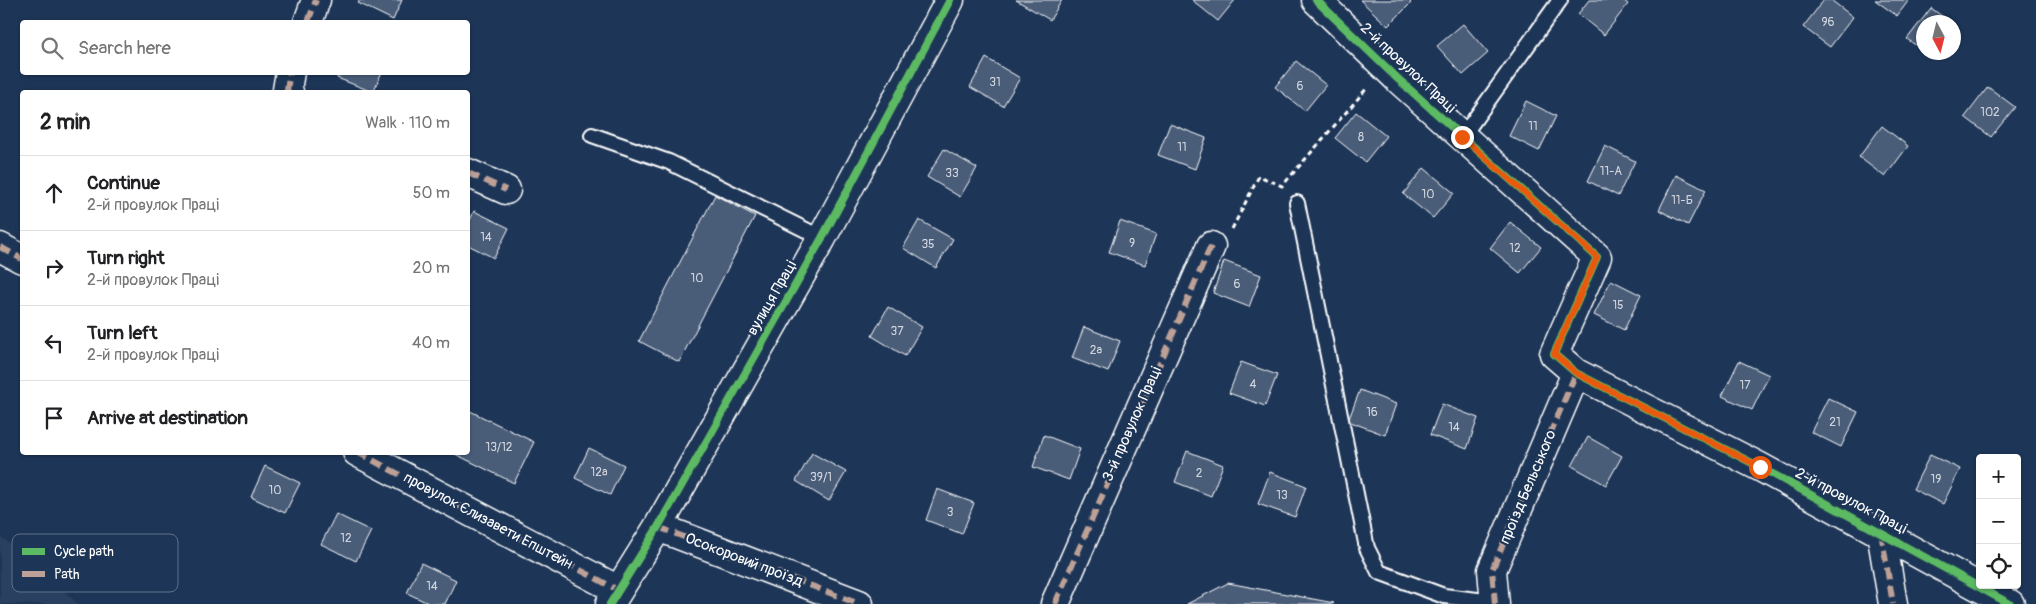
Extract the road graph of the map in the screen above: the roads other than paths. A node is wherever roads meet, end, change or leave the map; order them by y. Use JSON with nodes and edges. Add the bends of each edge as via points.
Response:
{"nodes":[{"id":1,"x":316,"y":0,"type":"edge"},
{"id":2,"x":950,"y":0,"type":"edge"},
{"id":3,"x":1316,"y":0,"type":"edge"},
{"id":4,"x":1560,"y":0,"type":"edge"},
{"id":5,"x":309,"y":20,"type":"edge"},
{"id":6,"x":290,"y":75,"type":"edge"},
{"id":7,"x":287,"y":90,"type":"edge"},
{"id":8,"x":592,"y":135,"type":"dead end"},
{"id":9,"x":1462,"y":137,"type":"junction"},
{"id":10,"x":470,"y":174,"type":"edge"},
{"id":11,"x":506,"y":190,"type":"dead end"},
{"id":12,"x":1297,"y":202,"type":"dead end"},
{"id":13,"x":822,"y":238,"type":"junction"},
{"id":14,"x":1211,"y":246,"type":"road end"},
{"id":15,"x":0,"y":247,"type":"edge"},
{"id":16,"x":20,"y":259,"type":"edge"},
{"id":17,"x":1576,"y":373,"type":"junction"},
{"id":18,"x":363,"y":455,"type":"edge"},
{"id":19,"x":658,"y":527,"type":"junction"},
{"id":20,"x":1881,"y":532,"type":"junction"},
{"id":21,"x":614,"y":597,"type":"edge"},
{"id":22,"x":1494,"y":603,"type":"edge"},
{"id":23,"x":859,"y":604,"type":"edge"},
{"id":24,"x":1055,"y":604,"type":"edge"},
{"id":25,"x":1893,"y":604,"type":"edge"},
{"id":26,"x":2010,"y":604,"type":"edge"}],
"edges":[{"from":1,"to":5,"type":"street"},
{"from":2,"to":13,"type":"street","name":"вулиця Праці"},
{"from":3,"to":9,"type":"street","name":"2-й провулок Праці"},
{"from":4,"to":9,"type":"lane"},
{"from":6,"to":7,"type":"street"},
{"from":8,"to":13,"type":"lane","via":[[669,162]]},
{"from":9,"to":17,"type":"street","name":"2-й провулок Праці","via":[[1597,257],[1554,354]]},
{"from":10,"to":11,"type":"street"},
{"from":12,"to":22,"type":"lane","via":[[1366,548],[1379,572],[1444,596]]},
{"from":13,"to":19,"type":"street","name":"вулиця Праці"},
{"from":14,"to":24,"type":"street","name":"3-й провулок Праці"},
{"from":15,"to":16,"type":"street"},
{"from":17,"to":20,"type":"street","name":"2-й провулок Праці"},
{"from":17,"to":22,"type":"street","name":"проїзд Бельського","via":[[1492,570]]},
{"from":18,"to":21,"type":"street","name":"провулок Єлизавети Епштейн"},
{"from":19,"to":21,"type":"street","name":"вулиця Праці"},
{"from":19,"to":23,"type":"street","name":"Осокоровий проїзд"},
{"from":20,"to":25,"type":"street"},
{"from":20,"to":26,"type":"street","name":"2-й провулок Праці"}]}
